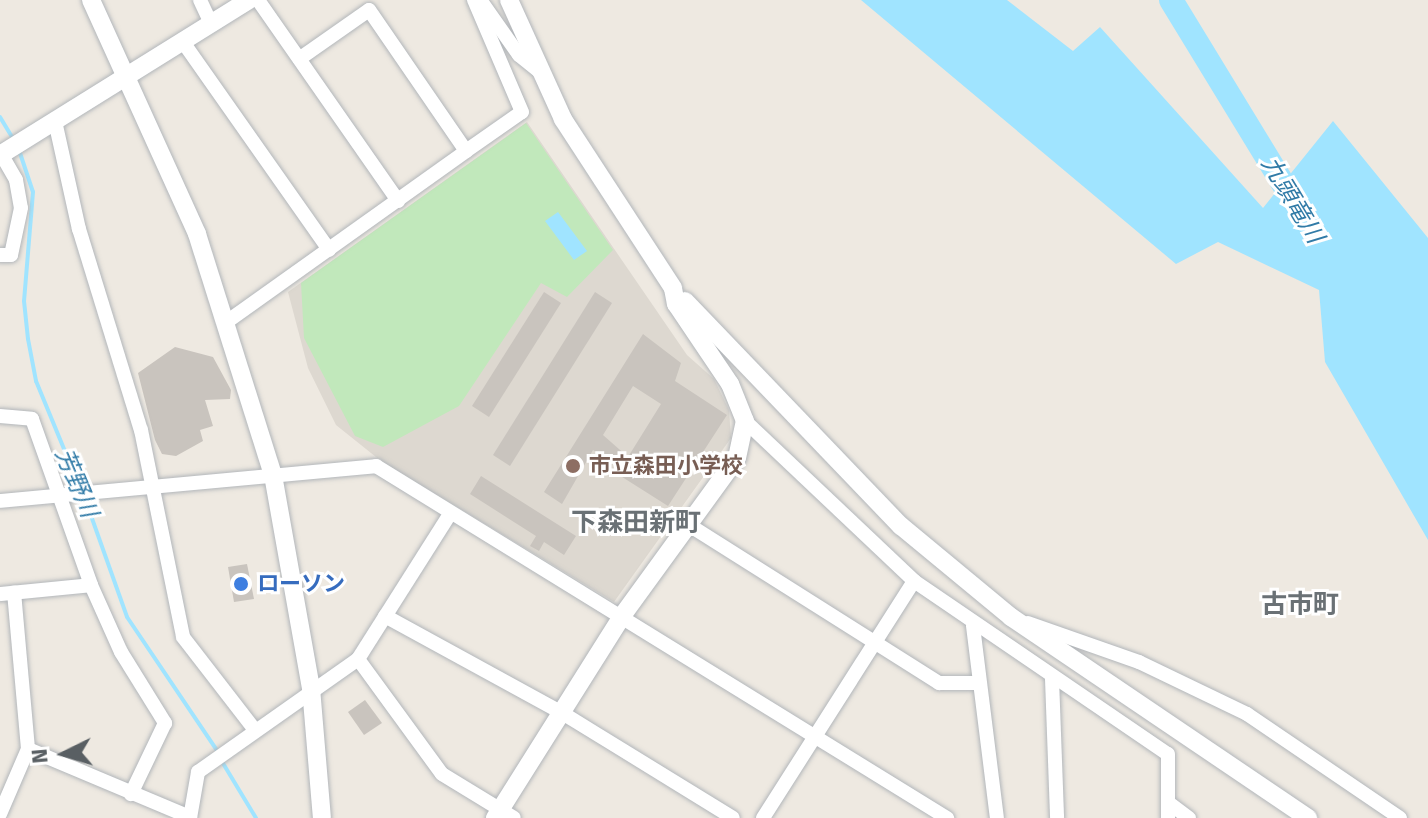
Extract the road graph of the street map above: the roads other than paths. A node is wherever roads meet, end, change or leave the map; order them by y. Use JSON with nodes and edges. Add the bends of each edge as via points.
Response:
{"nodes":[{"id":1,"x":91,"y":0,"type":"edge"},
{"id":2,"x":200,"y":0,"type":"edge"},
{"id":3,"x":249,"y":0,"type":"edge"},
{"id":4,"x":258,"y":0,"type":"edge"},
{"id":5,"x":474,"y":0,"type":"edge"},
{"id":6,"x":480,"y":0,"type":"edge"},
{"id":7,"x":509,"y":0,"type":"edge"},
{"id":8,"x":211,"y":24,"type":"junction"},
{"id":9,"x":183,"y":42,"type":"junction"},
{"id":10,"x":299,"y":59,"type":"junction"},
{"id":11,"x":542,"y":74,"type":"junction"},
{"id":12,"x":128,"y":75,"type":"junction"},
{"id":13,"x":47,"y":126,"type":"junction"},
{"id":14,"x":466,"y":151,"type":"junction"},
{"id":15,"x":3,"y":153,"type":"edge"},
{"id":16,"x":398,"y":201,"type":"junction"},
{"id":17,"x":329,"y":250,"type":"junction"},
{"id":18,"x":0,"y":255,"type":"edge"},
{"id":19,"x":673,"y":288,"type":"junction"},
{"id":20,"x":228,"y":321,"type":"junction"},
{"id":21,"x":0,"y":416,"type":"edge"},
{"id":22,"x":745,"y":421,"type":"junction"},
{"id":23,"x":273,"y":475,"type":"junction"},
{"id":24,"x":154,"y":485,"type":"junction"},
{"id":25,"x":56,"y":495,"type":"junction"},
{"id":26,"x":0,"y":501,"type":"edge"},
{"id":27,"x":450,"y":514,"type":"junction"},
{"id":28,"x":689,"y":525,"type":"junction"},
{"id":29,"x":914,"y":581,"type":"junction"},
{"id":30,"x":91,"y":585,"type":"junction"},
{"id":31,"x":7,"y":594,"type":"edge"},
{"id":32,"x":385,"y":616,"type":"junction"},
{"id":33,"x":622,"y":616,"type":"junction"},
{"id":34,"x":1011,"y":617,"type":"junction"},
{"id":35,"x":973,"y":626,"type":"junction"},
{"id":36,"x":873,"y":642,"type":"junction"},
{"id":37,"x":358,"y":659,"type":"junction"},
{"id":38,"x":1052,"y":679,"type":"junction"},
{"id":39,"x":977,"y":683,"type":"junction"},
{"id":40,"x":311,"y":688,"type":"junction"},
{"id":41,"x":564,"y":714,"type":"junction"},
{"id":42,"x":254,"y":729,"type":"junction"},
{"id":43,"x":812,"y":734,"type":"junction"},
{"id":44,"x":28,"y":749,"type":"junction"},
{"id":45,"x":131,"y":794,"type":"junction"},
{"id":46,"x":1169,"y":810,"type":"edge"},
{"id":47,"x":0,"y":814,"type":"edge"},
{"id":48,"x":503,"y":815,"type":"edge"},
{"id":49,"x":190,"y":818,"type":"edge"},
{"id":50,"x":322,"y":818,"type":"edge"},
{"id":51,"x":733,"y":818,"type":"edge"},
{"id":52,"x":763,"y":818,"type":"edge"},
{"id":53,"x":947,"y":818,"type":"edge"},
{"id":54,"x":997,"y":818,"type":"edge"},
{"id":55,"x":1057,"y":818,"type":"edge"},
{"id":56,"x":1189,"y":818,"type":"edge"},
{"id":57,"x":1308,"y":818,"type":"edge"},
{"id":58,"x":1400,"y":818,"type":"edge"}],
"edges":[{"from":1,"to":12,"type":"street"},
{"from":2,"to":8,"type":"street"},
{"from":3,"to":8,"type":"street"},
{"from":4,"to":10,"type":"street"},
{"from":5,"to":14,"type":"street","via":[[522,112]]},
{"from":6,"to":11,"type":"street","via":[[519,55]]},
{"from":7,"to":11,"type":"street"},
{"from":8,"to":9,"type":"street"},
{"from":9,"to":12,"type":"street"},
{"from":9,"to":17,"type":"street"},
{"from":10,"to":14,"type":"street","via":[[369,10]]},
{"from":10,"to":16,"type":"street"},
{"from":11,"to":19,"type":"street","via":[[590,166]]},
{"from":12,"to":13,"type":"street"},
{"from":12,"to":20,"type":"street","via":[[172,171]]},
{"from":13,"to":15,"type":"street"},
{"from":13,"to":24,"type":"street"},
{"from":14,"to":16,"type":"street"},
{"from":15,"to":18,"type":"street","via":[[21,208],[11,255]]},
{"from":16,"to":17,"type":"street"},
{"from":17,"to":20,"type":"street"},
{"from":19,"to":22,"type":"street","via":[[676,304],[730,384]]},
{"from":19,"to":34,"type":"street","via":[[901,526]]},
{"from":20,"to":23,"type":"street"},
{"from":21,"to":25,"type":"street","via":[[32,419]]},
{"from":22,"to":28,"type":"street","via":[[737,458]]},
{"from":22,"to":29,"type":"street"},
{"from":23,"to":24,"type":"street"},
{"from":23,"to":27,"type":"street","via":[[376,466]]},
{"from":23,"to":40,"type":"street"},
{"from":24,"to":25,"type":"street"},
{"from":24,"to":42,"type":"street","via":[[183,637]]},
{"from":25,"to":26,"type":"street"},
{"from":25,"to":30,"type":"street"},
{"from":27,"to":32,"type":"street"},
{"from":27,"to":33,"type":"street"},
{"from":28,"to":33,"type":"street"},
{"from":28,"to":36,"type":"street"},
{"from":29,"to":35,"type":"street"},
{"from":29,"to":36,"type":"street"},
{"from":30,"to":31,"type":"street"},
{"from":30,"to":45,"type":"street","via":[[121,652],[165,723]]},
{"from":31,"to":44,"type":"street"},
{"from":32,"to":37,"type":"street"},
{"from":32,"to":41,"type":"street"},
{"from":33,"to":41,"type":"street"},
{"from":33,"to":43,"type":"street"},
{"from":34,"to":57,"type":"street"},
{"from":34,"to":58,"type":"street","via":[[1139,662],[1237,709]]},
{"from":35,"to":38,"type":"street"},
{"from":35,"to":39,"type":"street"},
{"from":36,"to":39,"type":"street","via":[[939,683]]},
{"from":36,"to":43,"type":"street"},
{"from":37,"to":40,"type":"street"},
{"from":37,"to":48,"type":"street","via":[[442,774]]},
{"from":38,"to":46,"type":"street","via":[[1168,754]]},
{"from":38,"to":55,"type":"street"},
{"from":39,"to":54,"type":"street"},
{"from":40,"to":42,"type":"street"},
{"from":40,"to":50,"type":"street"},
{"from":41,"to":48,"type":"street"},
{"from":41,"to":51,"type":"street"},
{"from":42,"to":49,"type":"street","via":[[198,772]]},
{"from":43,"to":52,"type":"street"},
{"from":43,"to":53,"type":"street"},
{"from":44,"to":45,"type":"street"},
{"from":44,"to":47,"type":"street"},
{"from":45,"to":49,"type":"street"},
{"from":46,"to":56,"type":"street"}]}
